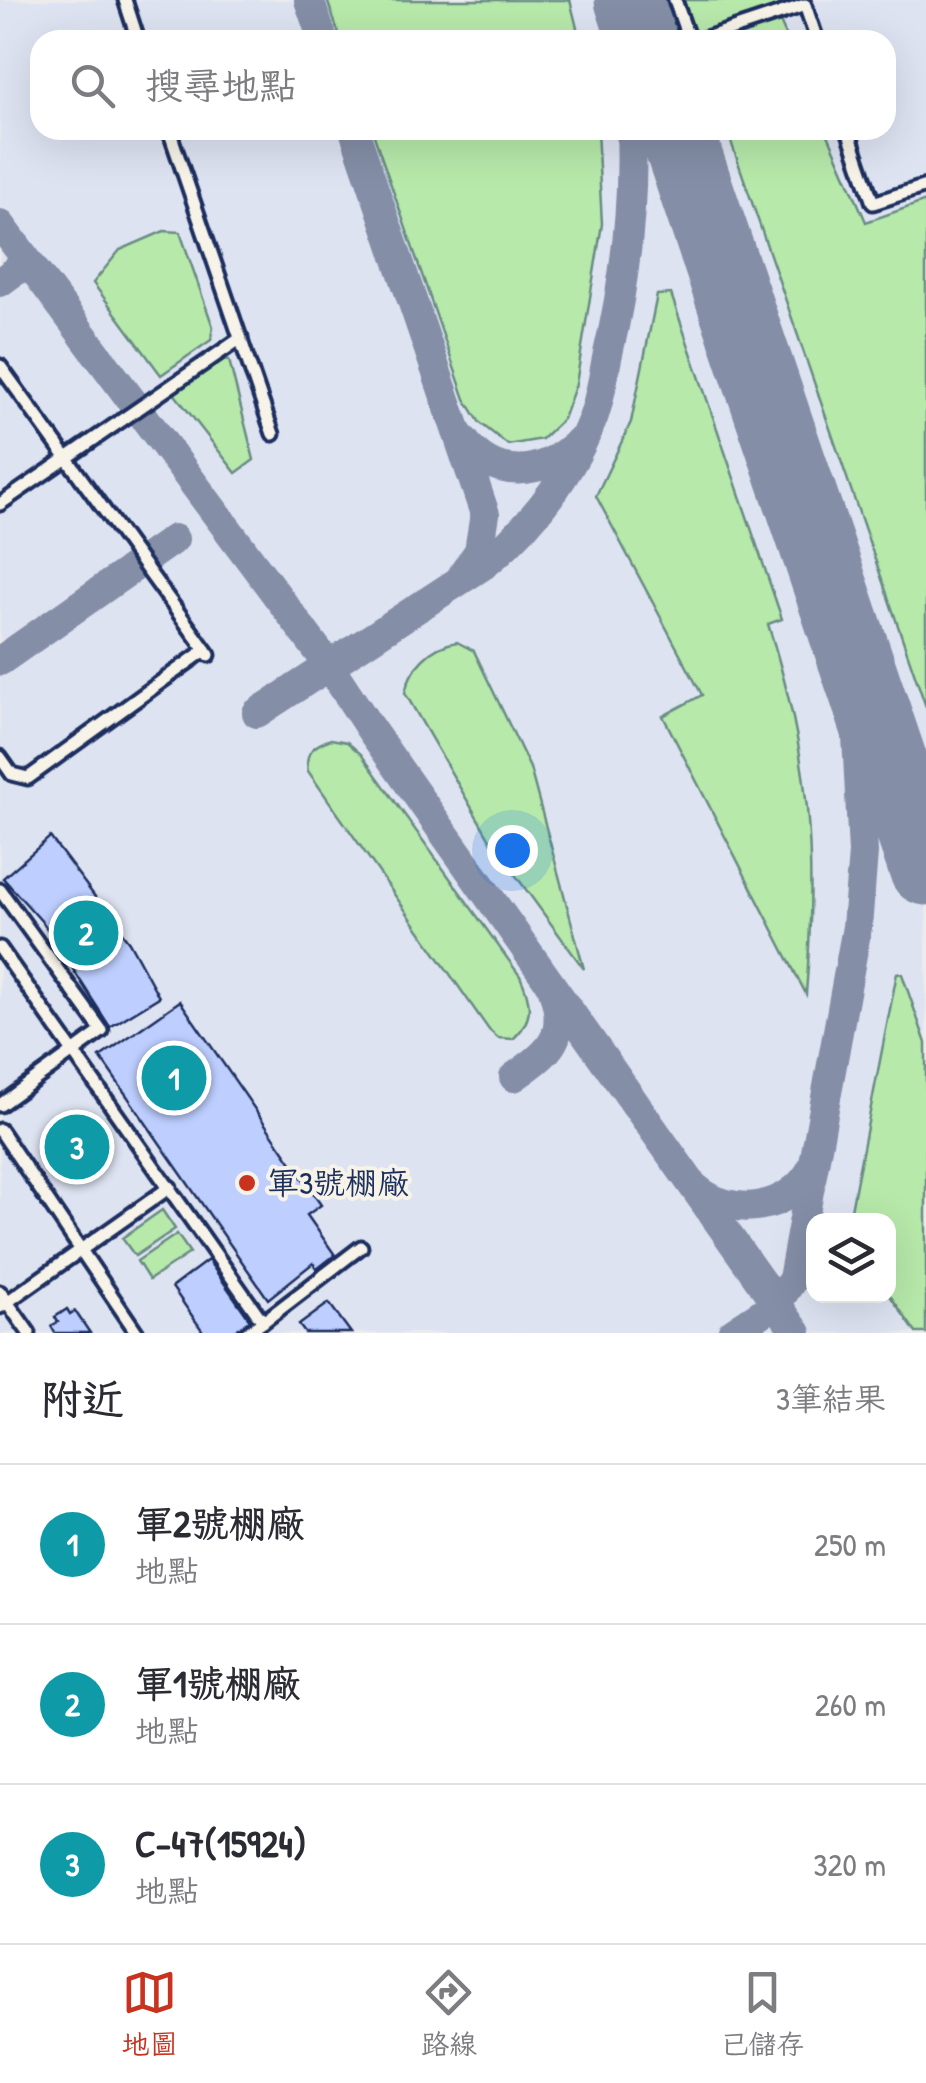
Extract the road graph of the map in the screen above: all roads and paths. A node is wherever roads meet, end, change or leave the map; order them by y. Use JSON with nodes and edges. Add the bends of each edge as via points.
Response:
{"nodes":[{"id":1,"x":125,"y":0,"type":"edge"},
{"id":2,"x":675,"y":0,"type":"edge"},
{"id":3,"x":135,"y":30,"type":"edge"},
{"id":4,"x":686,"y":30,"type":"edge"},
{"id":5,"x":730,"y":30,"type":"edge"},
{"id":6,"x":814,"y":30,"type":"edge"},
{"id":7,"x":172,"y":140,"type":"edge"},
{"id":8,"x":851,"y":140,"type":"edge"},
{"id":9,"x":926,"y":186,"type":"edge"},
{"id":10,"x":240,"y":338,"type":"junction"},
{"id":11,"x":0,"y":366,"type":"edge"},
{"id":12,"x":273,"y":434,"type":"dead end"},
{"id":13,"x":66,"y":458,"type":"junction"},
{"id":14,"x":0,"y":504,"type":"edge"},
{"id":15,"x":0,"y":757,"type":"edge"},
{"id":16,"x":0,"y":890,"type":"edge"},
{"id":17,"x":0,"y":948,"type":"edge"},
{"id":18,"x":75,"y":1052,"type":"junction"},
{"id":19,"x":0,"y":1105,"type":"edge"},
{"id":20,"x":0,"y":1130,"type":"edge"},
{"id":21,"x":170,"y":1187,"type":"junction"},
{"id":22,"x":361,"y":1247,"type":"dead end"},
{"id":23,"x":80,"y":1250,"type":"junction"},
{"id":24,"x":2,"y":1301,"type":"edge"},
{"id":25,"x":263,"y":1322,"type":"junction"},
{"id":26,"x":29,"y":1333,"type":"edge"},
{"id":27,"x":138,"y":1333,"type":"edge"},
{"id":28,"x":248,"y":1333,"type":"edge"}],
"edges":[{"from":1,"to":3,"type":"lane"},
{"from":2,"to":4,"type":"lane"},
{"from":5,"to":6,"type":"lane","via":[[805,5]]},
{"from":7,"to":10,"type":"lane"},
{"from":8,"to":9,"type":"lane","via":[[873,203]]},
{"from":10,"to":12,"type":"lane"},
{"from":10,"to":13,"type":"lane"},
{"from":11,"to":13,"type":"lane"},
{"from":13,"to":14,"type":"lane"},
{"from":13,"to":15,"type":"lane","via":[[207,653],[28,778],[12,774]]},
{"from":16,"to":18,"type":"lane","via":[[102,1031]]},
{"from":17,"to":18,"type":"lane"},
{"from":18,"to":19,"type":"lane"},
{"from":18,"to":21,"type":"lane"},
{"from":20,"to":23,"type":"lane"},
{"from":21,"to":23,"type":"lane"},
{"from":21,"to":25,"type":"lane"},
{"from":22,"to":25,"type":"lane"},
{"from":23,"to":24,"type":"lane"},
{"from":23,"to":27,"type":"lane"},
{"from":24,"to":26,"type":"lane"},
{"from":25,"to":28,"type":"lane"}]}
